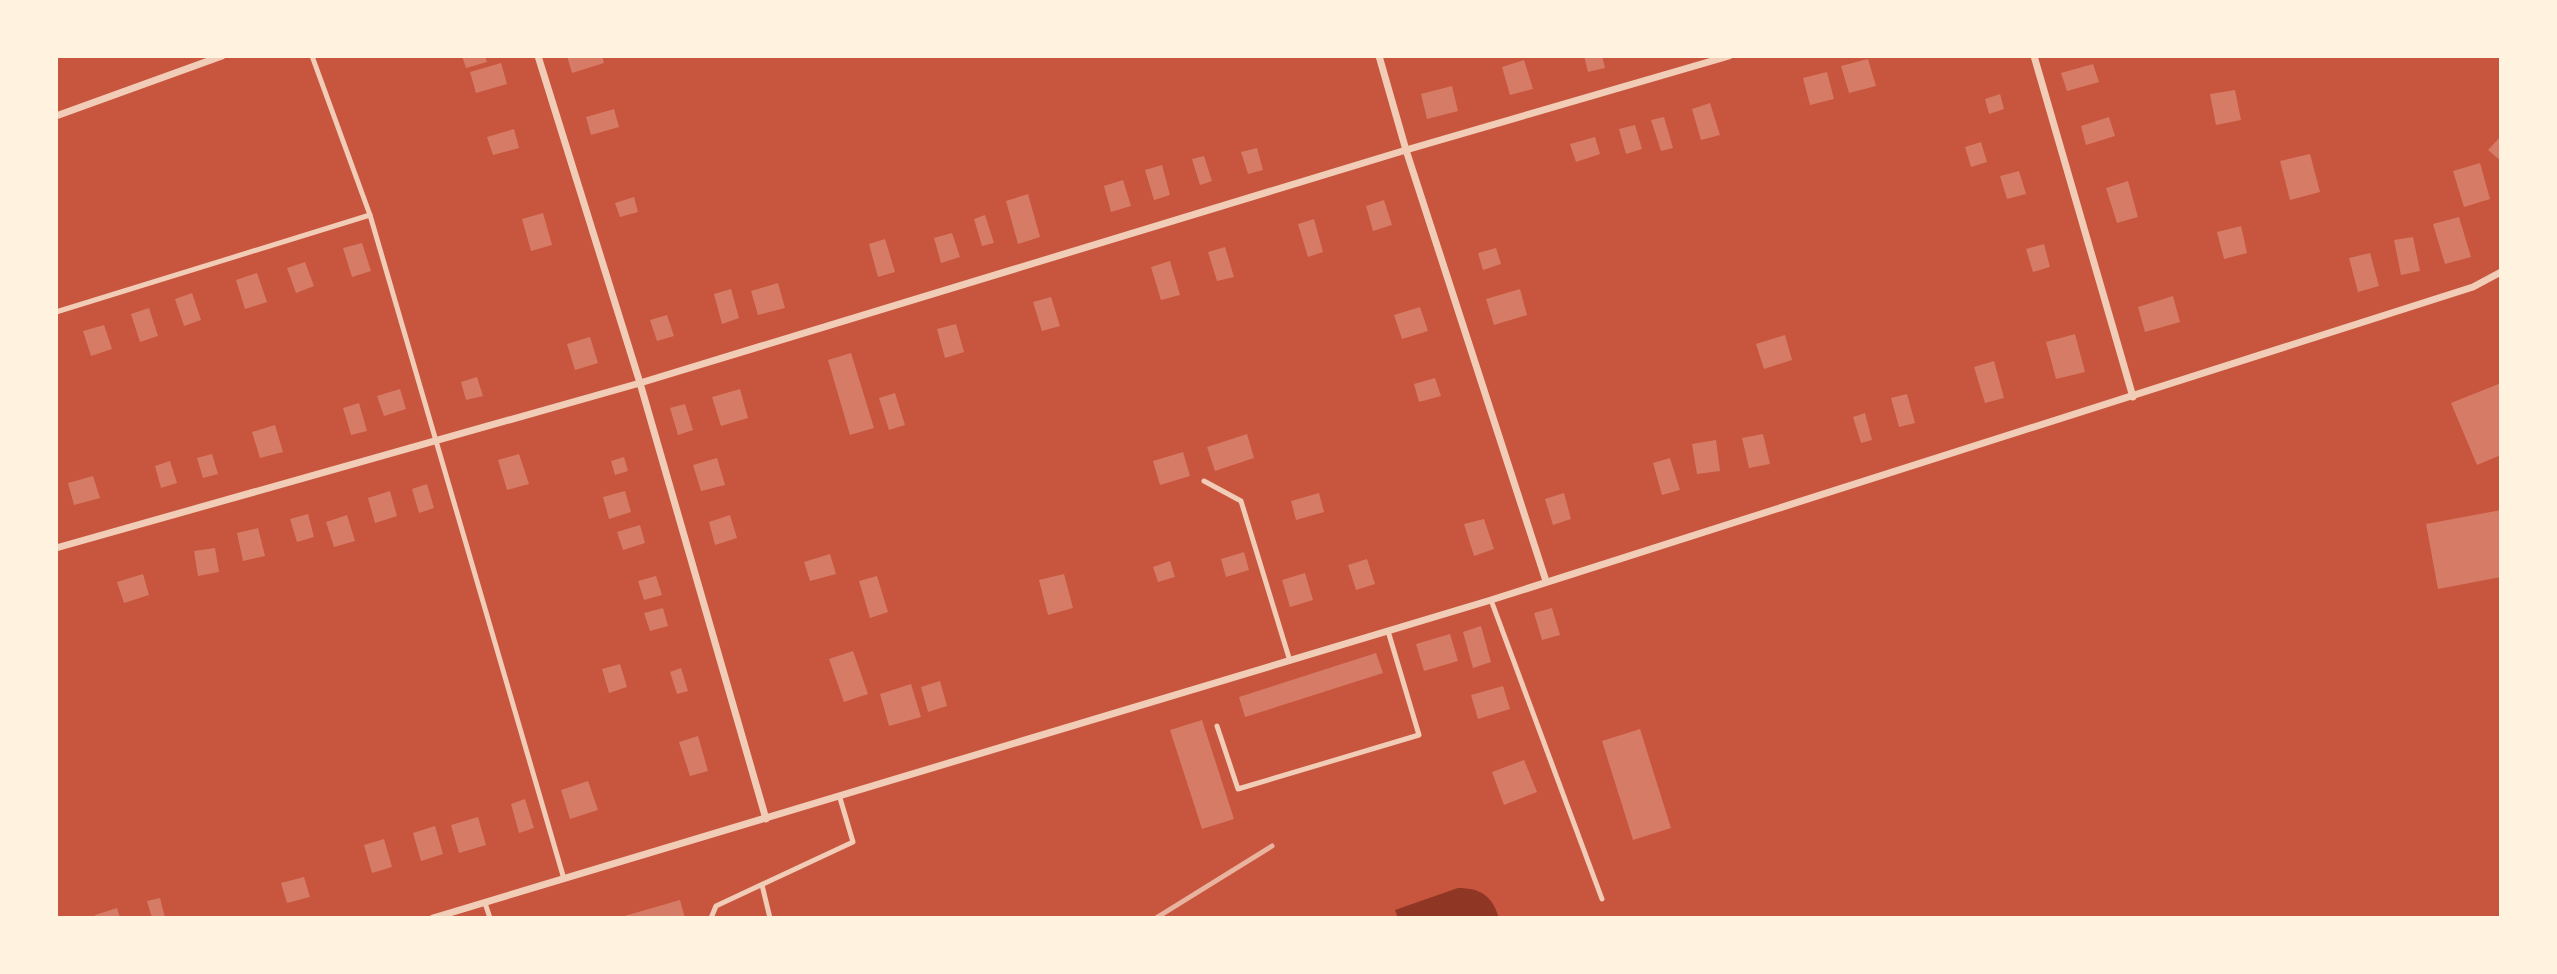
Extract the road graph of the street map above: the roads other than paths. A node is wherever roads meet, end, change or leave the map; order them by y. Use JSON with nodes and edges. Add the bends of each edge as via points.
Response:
{"nodes":[{"id":1,"x":222,"y":56,"type":"edge"},
{"id":2,"x":312,"y":56,"type":"edge"},
{"id":3,"x":538,"y":56,"type":"edge"},
{"id":4,"x":1379,"y":56,"type":"edge"},
{"id":5,"x":1729,"y":56,"type":"edge"},
{"id":6,"x":2034,"y":56,"type":"edge"},
{"id":7,"x":56,"y":116,"type":"edge"},
{"id":8,"x":1406,"y":150,"type":"junction"},
{"id":9,"x":370,"y":215,"type":"junction"},
{"id":10,"x":2501,"y":272,"type":"edge"},
{"id":11,"x":56,"y":312,"type":"edge"},
{"id":12,"x":640,"y":383,"type":"junction"},
{"id":13,"x":2133,"y":397,"type":"junction"},
{"id":14,"x":435,"y":443,"type":"junction"},
{"id":15,"x":1205,"y":481,"type":"dead end"},
{"id":16,"x":56,"y":548,"type":"edge"},
{"id":17,"x":1546,"y":581,"type":"junction"},
{"id":18,"x":1491,"y":600,"type":"junction"},
{"id":19,"x":1388,"y":631,"type":"junction"},
{"id":20,"x":1290,"y":661,"type":"junction"},
{"id":21,"x":1217,"y":726,"type":"dead end"},
{"id":22,"x":840,"y":797,"type":"junction"},
{"id":23,"x":766,"y":819,"type":"junction"},
{"id":24,"x":564,"y":879,"type":"junction"},
{"id":25,"x":762,"y":885,"type":"junction"},
{"id":26,"x":1602,"y":899,"type":"dead end"},
{"id":27,"x":485,"y":903,"type":"junction"},
{"id":28,"x":433,"y":918,"type":"edge"},
{"id":29,"x":490,"y":918,"type":"edge"},
{"id":30,"x":711,"y":918,"type":"edge"},
{"id":31,"x":770,"y":918,"type":"edge"}],
"edges":[{"from":1,"to":7,"type":"street"},
{"from":2,"to":9,"type":"lane"},
{"from":3,"to":12,"type":"street"},
{"from":4,"to":8,"type":"street"},
{"from":5,"to":8,"type":"street"},
{"from":6,"to":13,"type":"street"},
{"from":8,"to":12,"type":"street"},
{"from":8,"to":17,"type":"street"},
{"from":9,"to":11,"type":"lane"},
{"from":9,"to":14,"type":"lane"},
{"from":10,"to":13,"type":"street","via":[[2473,287]]},
{"from":12,"to":14,"type":"street"},
{"from":12,"to":23,"type":"street"},
{"from":13,"to":17,"type":"street"},
{"from":14,"to":16,"type":"street"},
{"from":14,"to":24,"type":"lane"},
{"from":15,"to":20,"type":"lane","via":[[1241,501]]},
{"from":17,"to":18,"type":"street"},
{"from":18,"to":19,"type":"street"},
{"from":18,"to":26,"type":"lane"},
{"from":19,"to":20,"type":"street"},
{"from":19,"to":21,"type":"lane","via":[[1419,735],[1238,789]]},
{"from":20,"to":22,"type":"street"},
{"from":22,"to":23,"type":"street"},
{"from":22,"to":25,"type":"lane","via":[[853,842]]},
{"from":23,"to":24,"type":"street"},
{"from":24,"to":27,"type":"street"},
{"from":25,"to":30,"type":"lane","via":[[716,906]]},
{"from":25,"to":31,"type":"lane"},
{"from":27,"to":28,"type":"street"},
{"from":27,"to":29,"type":"lane"}]}
